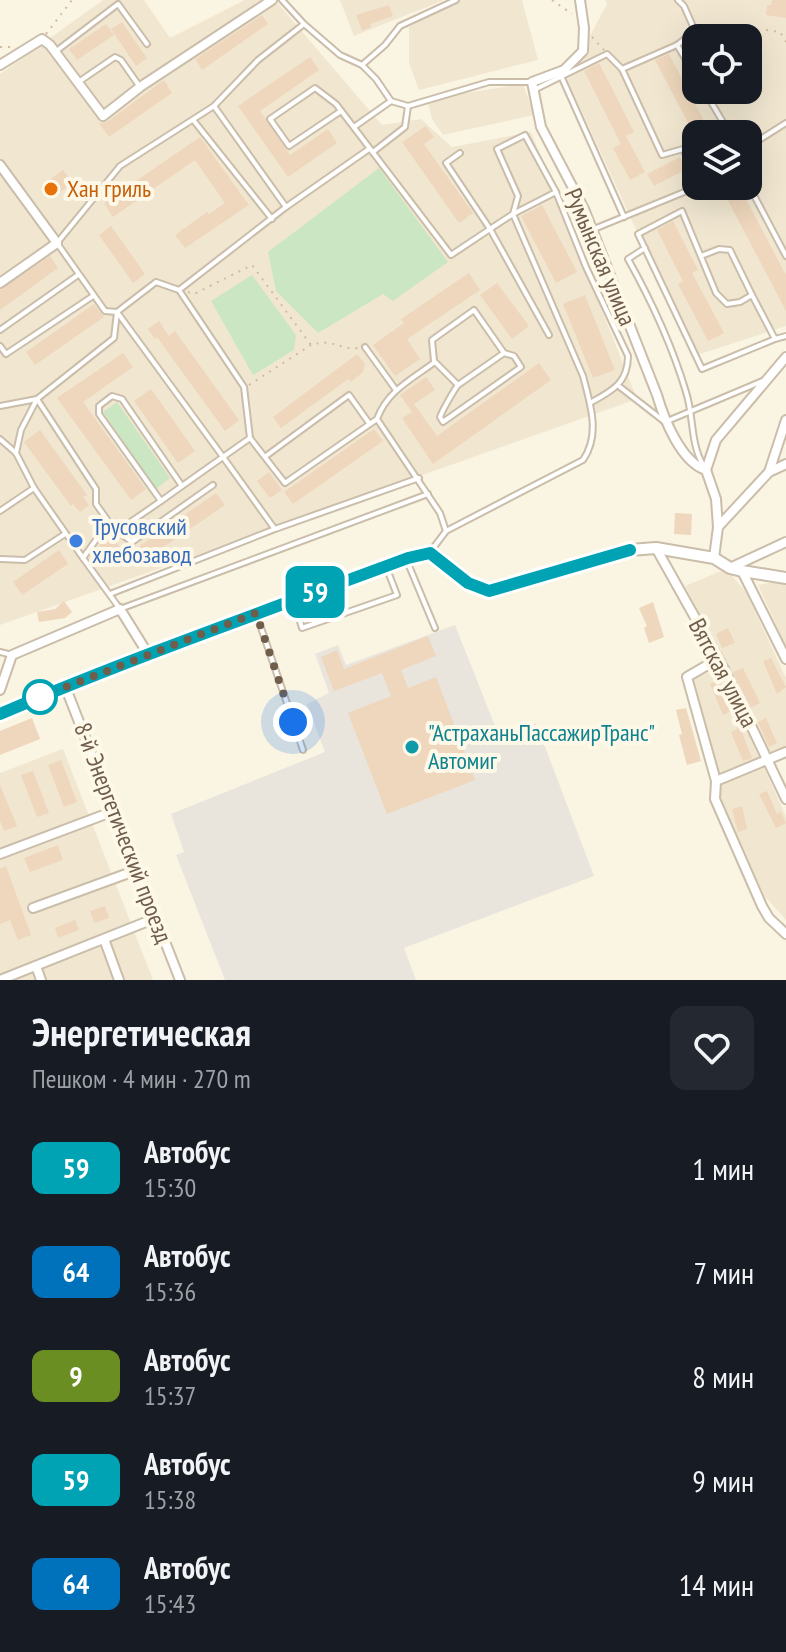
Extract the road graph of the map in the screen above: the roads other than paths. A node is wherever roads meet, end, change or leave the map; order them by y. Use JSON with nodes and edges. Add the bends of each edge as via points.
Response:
{"nodes":[{"id":1,"x":272,"y":0,"type":"edge"},
{"id":2,"x":282,"y":0,"type":"edge"},
{"id":3,"x":456,"y":0,"type":"edge"},
{"id":4,"x":580,"y":0,"type":"edge"},
{"id":5,"x":678,"y":0,"type":"edge"},
{"id":6,"x":304,"y":24,"type":"junction"},
{"id":7,"x":147,"y":44,"type":"dead end"},
{"id":8,"x":677,"y":45,"type":"junction"},
{"id":9,"x":55,"y":52,"type":"junction"},
{"id":10,"x":682,"y":53,"type":"edge"},
{"id":11,"x":0,"y":65,"type":"edge"},
{"id":12,"x":362,"y":65,"type":"junction"},
{"id":13,"x":622,"y":69,"type":"junction"},
{"id":14,"x":562,"y":78,"type":"junction"},
{"id":15,"x":78,"y":83,"type":"junction"},
{"id":16,"x":533,"y":86,"type":"junction"},
{"id":17,"x":140,"y":87,"type":"junction"},
{"id":18,"x":391,"y":101,"type":"junction"},
{"id":19,"x":214,"y":106,"type":"junction"},
{"id":20,"x":408,"y":106,"type":"junction"},
{"id":21,"x":341,"y":111,"type":"junction"},
{"id":22,"x":193,"y":120,"type":"junction"},
{"id":23,"x":786,"y":123,"type":"edge"},
{"id":24,"x":353,"y":127,"type":"junction"},
{"id":25,"x":762,"y":138,"type":"edge"},
{"id":26,"x":682,"y":149,"type":"edge"},
{"id":27,"x":370,"y":151,"type":"junction"},
{"id":28,"x":460,"y":153,"type":"dead end"},
{"id":29,"x":0,"y":165,"type":"edge"},
{"id":30,"x":556,"y":192,"type":"junction"},
{"id":31,"x":682,"y":193,"type":"edge"},
{"id":32,"x":757,"y":200,"type":"edge"},
{"id":33,"x":286,"y":207,"type":"junction"},
{"id":34,"x":513,"y":214,"type":"junction"},
{"id":35,"x":624,"y":217,"type":"junction"},
{"id":36,"x":272,"y":219,"type":"junction"},
{"id":37,"x":490,"y":229,"type":"junction"},
{"id":38,"x":591,"y":230,"type":"junction"},
{"id":39,"x":57,"y":243,"type":"junction"},
{"id":40,"x":645,"y":248,"type":"junction"},
{"id":41,"x":701,"y":256,"type":"junction"},
{"id":42,"x":786,"y":256,"type":"edge"},
{"id":43,"x":78,"y":275,"type":"junction"},
{"id":44,"x":0,"y":283,"type":"edge"},
{"id":45,"x":179,"y":290,"type":"junction"},
{"id":46,"x":752,"y":295,"type":"junction"},
{"id":47,"x":93,"y":296,"type":"junction"},
{"id":48,"x":117,"y":312,"type":"junction"},
{"id":49,"x":0,"y":330,"type":"edge"},
{"id":50,"x":549,"y":335,"type":"dead end"},
{"id":51,"x":786,"y":336,"type":"edge"},
{"id":52,"x":775,"y":339,"type":"junction"},
{"id":53,"x":0,"y":346,"type":"edge"},
{"id":54,"x":365,"y":347,"type":"road end"},
{"id":55,"x":504,"y":353,"type":"junction"},
{"id":56,"x":786,"y":357,"type":"edge"},
{"id":57,"x":435,"y":362,"type":"junction"},
{"id":58,"x":769,"y":378,"type":"junction"},
{"id":59,"x":458,"y":385,"type":"junction"},
{"id":60,"x":620,"y":387,"type":"junction"},
{"id":61,"x":396,"y":390,"type":"junction"},
{"id":62,"x":37,"y":399,"type":"junction"},
{"id":63,"x":590,"y":403,"type":"junction"},
{"id":64,"x":0,"y":406,"type":"edge"},
{"id":65,"x":692,"y":411,"type":"junction"},
{"id":66,"x":377,"y":419,"type":"junction"},
{"id":67,"x":786,"y":420,"type":"edge"},
{"id":68,"x":665,"y":422,"type":"junction"},
{"id":69,"x":369,"y":423,"type":"junction"},
{"id":70,"x":250,"y":438,"type":"junction"},
{"id":71,"x":0,"y":439,"type":"edge"},
{"id":72,"x":16,"y":453,"type":"junction"},
{"id":73,"x":266,"y":456,"type":"junction"},
{"id":74,"x":223,"y":457,"type":"junction"},
{"id":75,"x":786,"y":464,"type":"edge"},
{"id":76,"x":706,"y":470,"type":"junction"},
{"id":77,"x":769,"y":472,"type":"junction"},
{"id":78,"x":419,"y":478,"type":"junction"},
{"id":79,"x":213,"y":485,"type":"dead end"},
{"id":80,"x":182,"y":486,"type":"junction"},
{"id":81,"x":34,"y":488,"type":"junction"},
{"id":82,"x":428,"y":494,"type":"junction"},
{"id":83,"x":161,"y":501,"type":"junction"},
{"id":84,"x":0,"y":511,"type":"edge"},
{"id":85,"x":718,"y":527,"type":"junction"},
{"id":86,"x":275,"y":529,"type":"junction"},
{"id":87,"x":115,"y":530,"type":"junction"},
{"id":88,"x":446,"y":531,"type":"junction"},
{"id":89,"x":65,"y":534,"type":"junction"},
{"id":90,"x":786,"y":542,"type":"edge"},
{"id":91,"x":656,"y":548,"type":"junction"},
{"id":92,"x":430,"y":553,"type":"junction"},
{"id":93,"x":83,"y":558,"type":"junction"},
{"id":94,"x":714,"y":558,"type":"junction"},
{"id":95,"x":0,"y":559,"type":"edge"},
{"id":96,"x":406,"y":559,"type":"junction"},
{"id":97,"x":386,"y":566,"type":"junction"},
{"id":98,"x":730,"y":568,"type":"junction"},
{"id":99,"x":742,"y":571,"type":"junction"},
{"id":100,"x":786,"y":578,"type":"edge"},
{"id":101,"x":109,"y":594,"type":"junction"},
{"id":102,"x":293,"y":599,"type":"junction"},
{"id":103,"x":120,"y":609,"type":"junction"},
{"id":104,"x":256,"y":613,"type":"junction"},
{"id":105,"x":435,"y":628,"type":"dead end"},
{"id":106,"x":0,"y":652,"type":"edge"},
{"id":107,"x":148,"y":654,"type":"junction"},
{"id":108,"x":12,"y":655,"type":"junction"},
{"id":109,"x":718,"y":659,"type":"junction"},
{"id":110,"x":786,"y":659,"type":"edge"},
{"id":111,"x":65,"y":686,"type":"junction"},
{"id":112,"x":0,"y":690,"type":"edge"},
{"id":113,"x":0,"y":714,"type":"edge"},
{"id":114,"x":303,"y":750,"type":"dead end"},
{"id":115,"x":786,"y":752,"type":"edge"},
{"id":116,"x":768,"y":760,"type":"junction"},
{"id":117,"x":716,"y":781,"type":"junction"},
{"id":118,"x":786,"y":799,"type":"edge"},
{"id":119,"x":114,"y":811,"type":"junction"},
{"id":120,"x":0,"y":854,"type":"edge"},
{"id":121,"x":137,"y":870,"type":"junction"},
{"id":122,"x":33,"y":908,"type":"dead end"},
{"id":123,"x":156,"y":918,"type":"junction"},
{"id":124,"x":786,"y":934,"type":"edge"},
{"id":125,"x":104,"y":939,"type":"junction"},
{"id":126,"x":36,"y":966,"type":"junction"},
{"id":127,"x":0,"y":980,"type":"edge"},
{"id":128,"x":41,"y":980,"type":"edge"},
{"id":129,"x":119,"y":980,"type":"edge"},
{"id":130,"x":180,"y":980,"type":"edge"}],
"edges":[{"from":1,"to":17,"type":"street"},
{"from":2,"to":6,"type":"lane"},
{"from":3,"to":12,"type":"lane","via":[[400,26]]},
{"from":4,"to":16,"type":"street","via":[[583,51],[564,70]]},
{"from":5,"to":8,"type":"lane","via":[[695,31]]},
{"from":6,"to":12,"type":"lane","via":[[340,55]]},
{"from":6,"to":19,"type":"lane","via":[[258,60]]},
{"from":7,"to":9,"type":"lane","via":[[118,4]]},
{"from":8,"to":10,"type":"lane"},
{"from":8,"to":13,"type":"lane"},
{"from":9,"to":11,"type":"street","via":[[42,39]]},
{"from":9,"to":15,"type":"street"},
{"from":12,"to":18,"type":"lane"},
{"from":13,"to":14,"type":"lane","via":[[607,54]]},
{"from":13,"to":26,"type":"lane","via":[[662,155]]},
{"from":14,"to":16,"type":"lane"},
{"from":14,"to":35,"type":"lane"},
{"from":15,"to":17,"type":"lane","via":[[115,57]]},
{"from":15,"to":17,"type":"street","via":[[103,116]]},
{"from":16,"to":20,"type":"lane","via":[[489,82]]},
{"from":16,"to":38,"type":"street","name":"Румынская улица","via":[[541,127]]},
{"from":18,"to":20,"type":"lane"},
{"from":18,"to":24,"type":"lane"},
{"from":19,"to":22,"type":"lane"},
{"from":19,"to":33,"type":"lane"},
{"from":20,"to":27,"type":"lane","via":[[405,127]]},
{"from":21,"to":21,"type":"lane","via":[[315,88],[270,119],[289,146]]},
{"from":21,"to":24,"type":"lane"},
{"from":22,"to":36,"type":"lane"},
{"from":22,"to":39,"type":"lane","via":[[120,166]]},
{"from":23,"to":25,"type":"lane"},
{"from":24,"to":27,"type":"lane"},
{"from":27,"to":33,"type":"lane"},
{"from":27,"to":37,"type":"lane","via":[[451,255]]},
{"from":28,"to":37,"type":"lane","via":[[446,163]]},
{"from":29,"to":39,"type":"street"},
{"from":30,"to":34,"type":"lane"},
{"from":30,"to":34,"type":"lane","via":[[525,135],[497,149],[518,196]]},
{"from":30,"to":60,"type":"lane","via":[[628,356]]},
{"from":31,"to":35,"type":"lane"},
{"from":32,"to":42,"type":"lane"},
{"from":33,"to":36,"type":"lane"},
{"from":34,"to":37,"type":"lane"},
{"from":34,"to":63,"type":"lane"},
{"from":35,"to":38,"type":"lane"},
{"from":36,"to":45,"type":"lane"},
{"from":37,"to":50,"type":"lane"},
{"from":38,"to":68,"type":"street","name":"Румынская улица"},
{"from":39,"to":43,"type":"lane"},
{"from":39,"to":44,"type":"street"},
{"from":40,"to":41,"type":"lane","via":[[638,234],[682,211]]},
{"from":40,"to":52,"type":"lane","via":[[702,369]]},
{"from":40,"to":65,"type":"lane","via":[[628,259],[661,320]]},
{"from":41,"to":46,"type":"lane","via":[[730,250]]},
{"from":41,"to":46,"type":"lane","via":[[716,293],[727,304]]},
{"from":43,"to":47,"type":"lane"},
{"from":43,"to":49,"type":"lane"},
{"from":45,"to":48,"type":"lane","via":[[156,282]]},
{"from":45,"to":70,"type":"lane","via":[[244,387]]},
{"from":46,"to":52,"type":"lane"},
{"from":47,"to":48,"type":"lane","via":[[105,311]]},
{"from":47,"to":53,"type":"lane","via":[[6,354]]},
{"from":48,"to":62,"type":"lane","via":[[114,338]]},
{"from":48,"to":74,"type":"lane"},
{"from":51,"to":52,"type":"lane"},
{"from":54,"to":61,"type":"lane"},
{"from":55,"to":57,"type":"lane","via":[[474,310],[432,340]]},
{"from":55,"to":59,"type":"lane"},
{"from":55,"to":59,"type":"lane","via":[[514,356],[521,367],[443,422],[443,408]]},
{"from":56,"to":58,"type":"street"},
{"from":57,"to":59,"type":"lane"},
{"from":57,"to":61,"type":"lane"},
{"from":58,"to":65,"type":"lane"},
{"from":58,"to":76,"type":"street","via":[[716,440]]},
{"from":60,"to":63,"type":"lane"},
{"from":60,"to":68,"type":"lane"},
{"from":61,"to":66,"type":"lane","via":[[382,404]]},
{"from":62,"to":64,"type":"lane"},
{"from":62,"to":72,"type":"lane"},
{"from":62,"to":87,"type":"lane","via":[[96,489],[96,504]]},
{"from":63,"to":88,"type":"lane","via":[[594,438],[583,460]]},
{"from":65,"to":68,"type":"lane"},
{"from":65,"to":76,"type":"lane","via":[[694,450]]},
{"from":66,"to":69,"type":"lane"},
{"from":66,"to":78,"type":"lane"},
{"from":67,"to":77,"type":"street"},
{"from":68,"to":76,"type":"street","name":"Румынская улица","via":[[694,467]]},
{"from":69,"to":73,"type":"lane","via":[[285,483]]},
{"from":69,"to":73,"type":"lane","via":[[349,395]]},
{"from":70,"to":73,"type":"lane"},
{"from":70,"to":74,"type":"lane"},
{"from":71,"to":72,"type":"lane"},
{"from":72,"to":81,"type":"lane"},
{"from":74,"to":80,"type":"lane"},
{"from":74,"to":86,"type":"lane"},
{"from":75,"to":77,"type":"street"},
{"from":76,"to":85,"type":"street"},
{"from":77,"to":85,"type":"street"},
{"from":78,"to":82,"type":"lane"},
{"from":78,"to":86,"type":"lane"},
{"from":79,"to":87,"type":"lane","via":[[132,542]]},
{"from":80,"to":83,"type":"lane"},
{"from":80,"to":83,"type":"lane","via":[[122,399],[112,396],[99,406],[99,414]]},
{"from":81,"to":84,"type":"lane"},
{"from":81,"to":89,"type":"lane"},
{"from":82,"to":88,"type":"lane"},
{"from":82,"to":103,"type":"lane"},
{"from":83,"to":87,"type":"lane"},
{"from":85,"to":94,"type":"street"},
{"from":86,"to":101,"type":"lane"},
{"from":87,"to":93,"type":"lane","via":[[96,540]]},
{"from":88,"to":92,"type":"lane"},
{"from":89,"to":93,"type":"lane"},
{"from":89,"to":95,"type":"lane","via":[[25,560]]},
{"from":90,"to":98,"type":"street"},
{"from":91,"to":92,"type":"street","via":[[630,550],[489,591],[468,583]]},
{"from":91,"to":94,"type":"street"},
{"from":91,"to":109,"type":"street","name":"Вятская улица"},
{"from":92,"to":96,"type":"street"},
{"from":93,"to":101,"type":"lane"},
{"from":94,"to":98,"type":"street"},
{"from":96,"to":97,"type":"street"},
{"from":96,"to":105,"type":"lane"},
{"from":97,"to":102,"type":"street"},
{"from":97,"to":102,"type":"lane","via":[[397,595],[302,628]]},
{"from":98,"to":99,"type":"street"},
{"from":99,"to":100,"type":"street"},
{"from":99,"to":110,"type":"street"},
{"from":101,"to":103,"type":"lane"},
{"from":102,"to":104,"type":"street"},
{"from":103,"to":107,"type":"street"},
{"from":103,"to":108,"type":"street"},
{"from":104,"to":107,"type":"street"},
{"from":104,"to":114,"type":"lane"},
{"from":106,"to":108,"type":"lane"},
{"from":107,"to":111,"type":"street"},
{"from":108,"to":112,"type":"street"},
{"from":109,"to":116,"type":"street","name":"Вятская улица"},
{"from":109,"to":117,"type":"street","via":[[687,677]]},
{"from":111,"to":113,"type":"street"},
{"from":111,"to":119,"type":"street","name":"8-й Энергетический проезд"},
{"from":115,"to":116,"type":"street"},
{"from":116,"to":117,"type":"street"},
{"from":116,"to":118,"type":"street","name":"Вятская улица"},
{"from":117,"to":124,"type":"street","via":[[715,799],[746,875],[769,918]]},
{"from":119,"to":120,"type":"street"},
{"from":119,"to":121,"type":"street","name":"8-й Энергетический проезд"},
{"from":121,"to":122,"type":"street"},
{"from":121,"to":123,"type":"street","name":"8-й Энергетический проезд"},
{"from":123,"to":125,"type":"street"},
{"from":123,"to":130,"type":"street","name":"8-й Энергетический проезд"},
{"from":125,"to":126,"type":"street"},
{"from":125,"to":129,"type":"street"},
{"from":126,"to":127,"type":"street"},
{"from":126,"to":128,"type":"street"}]}
